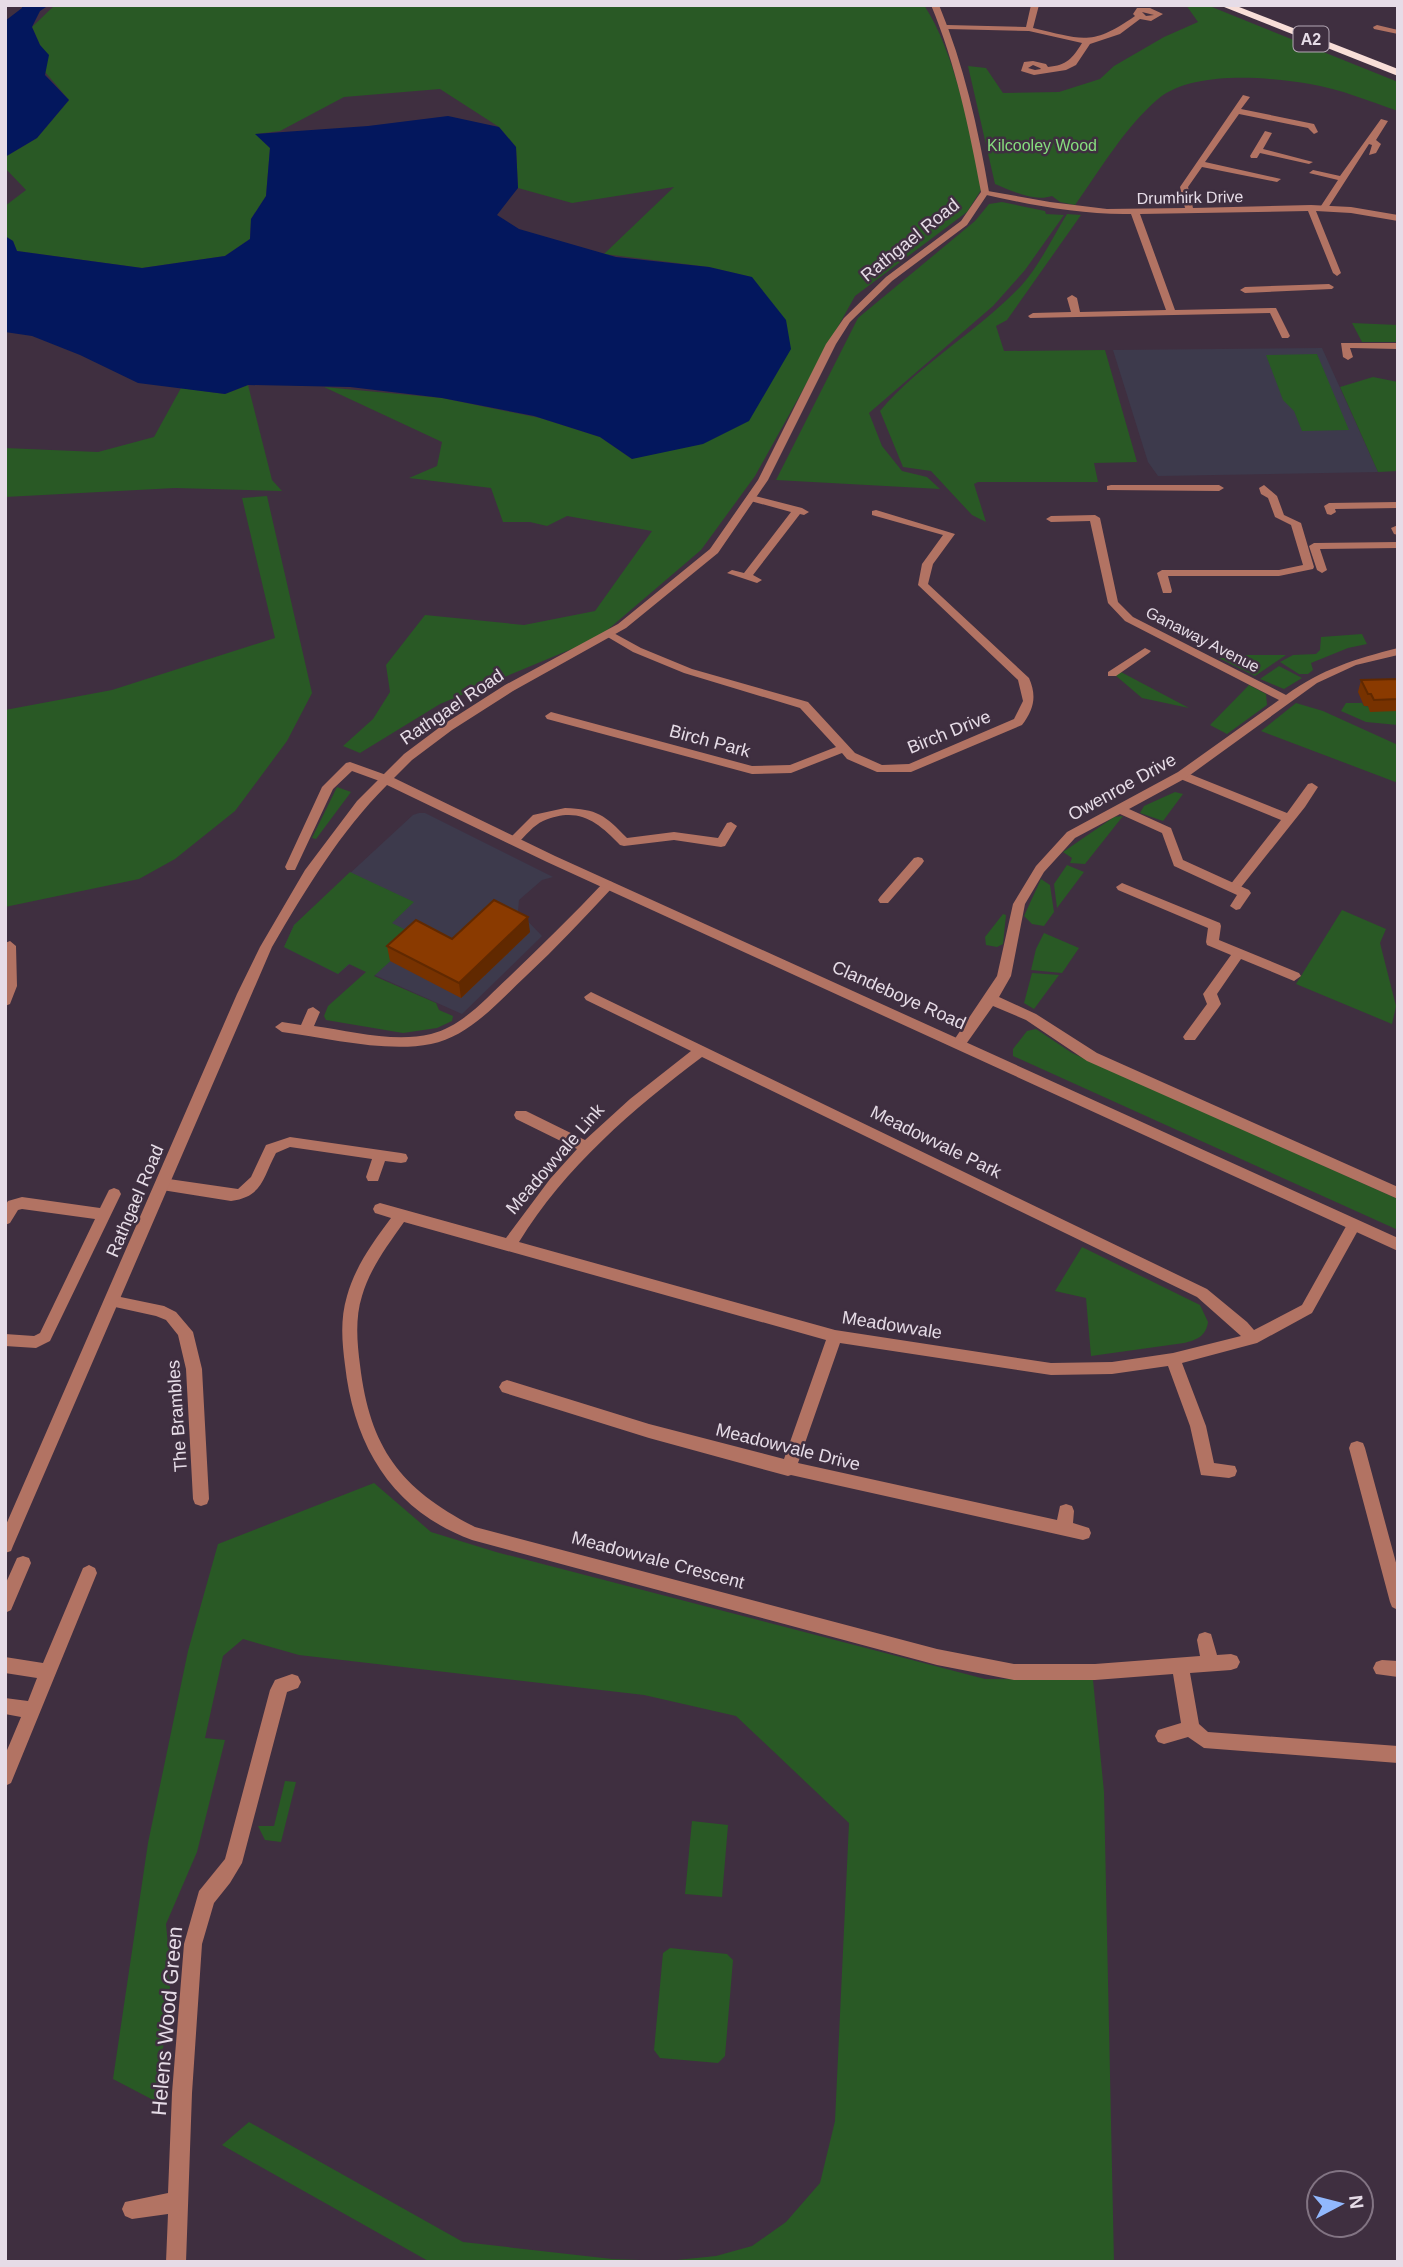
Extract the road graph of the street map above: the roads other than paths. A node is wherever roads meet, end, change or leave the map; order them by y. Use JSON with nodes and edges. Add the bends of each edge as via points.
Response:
{"nodes":[{"id":1,"x":935,"y":5,"type":"edge"},
{"id":2,"x":1035,"y":5,"type":"edge"},
{"id":3,"x":1224,"y":5,"type":"edge"},
{"id":4,"x":1250,"y":5,"type":"edge"},
{"id":5,"x":1139,"y":16,"type":"dead end"},
{"id":6,"x":947,"y":27,"type":"junction"},
{"id":7,"x":1377,"y":27,"type":"dead end"},
{"id":8,"x":1029,"y":29,"type":"junction"},
{"id":9,"x":1398,"y":32,"type":"edge"},
{"id":10,"x":1087,"y":42,"type":"junction"},
{"id":11,"x":1398,"y":62,"type":"edge"},
{"id":12,"x":1045,"y":70,"type":"dead end"},
{"id":13,"x":1398,"y":73,"type":"edge"},
{"id":14,"x":1246,"y":97,"type":"dead end"},
{"id":15,"x":1237,"y":111,"type":"junction"},
{"id":16,"x":1384,"y":121,"type":"dead end"},
{"id":17,"x":1314,"y":132,"type":"dead end"},
{"id":18,"x":1268,"y":134,"type":"dead end"},
{"id":19,"x":1373,"y":142,"type":"junction"},
{"id":20,"x":1372,"y":153,"type":"dead end"},
{"id":21,"x":1308,"y":162,"type":"dead end"},
{"id":22,"x":1200,"y":164,"type":"junction"},
{"id":23,"x":1313,"y":173,"type":"dead end"},
{"id":24,"x":1277,"y":178,"type":"dead end"},
{"id":25,"x":1343,"y":179,"type":"junction"},
{"id":26,"x":985,"y":192,"type":"junction"},
{"id":27,"x":1311,"y":208,"type":"junction"},
{"id":28,"x":1322,"y":209,"type":"junction"},
{"id":29,"x":1190,"y":211,"type":"junction"},
{"id":30,"x":1135,"y":212,"type":"junction"},
{"id":31,"x":1398,"y":218,"type":"edge"},
{"id":32,"x":1337,"y":273,"type":"dead end"},
{"id":33,"x":1329,"y":287,"type":"dead end"},
{"id":34,"x":1245,"y":290,"type":"dead end"},
{"id":35,"x":1072,"y":298,"type":"dead end"},
{"id":36,"x":1171,"y":312,"type":"junction"},
{"id":37,"x":1076,"y":314,"type":"junction"},
{"id":38,"x":1033,"y":316,"type":"dead end"},
{"id":39,"x":1285,"y":336,"type":"dead end"},
{"id":40,"x":1398,"y":346,"type":"edge"},
{"id":41,"x":1348,"y":356,"type":"dead end"},
{"id":42,"x":1111,"y":488,"type":"dead end"},
{"id":43,"x":1219,"y":488,"type":"dead end"},
{"id":44,"x":1264,"y":488,"type":"dead end"},
{"id":45,"x":751,"y":498,"type":"junction"},
{"id":46,"x":1398,"y":505,"type":"edge"},
{"id":47,"x":1331,"y":512,"type":"dead end"},
{"id":48,"x":876,"y":513,"type":"dead end"},
{"id":49,"x":1051,"y":519,"type":"dead end"},
{"id":50,"x":1398,"y":545,"type":"edge"},
{"id":51,"x":1322,"y":570,"type":"dead end"},
{"id":52,"x":732,"y":573,"type":"dead end"},
{"id":53,"x":1167,"y":591,"type":"dead end"},
{"id":54,"x":610,"y":634,"type":"junction"},
{"id":55,"x":1398,"y":651,"type":"edge"},
{"id":56,"x":1145,"y":652,"type":"dead end"},
{"id":57,"x":1112,"y":674,"type":"dead end"},
{"id":58,"x":1287,"y":700,"type":"junction"},
{"id":59,"x":551,"y":716,"type":"dead end"},
{"id":60,"x":567,"y":720,"type":"junction"},
{"id":61,"x":558,"y":730,"type":"dead end"},
{"id":62,"x":843,"y":748,"type":"junction"},
{"id":63,"x":1182,"y":775,"type":"junction"},
{"id":64,"x":385,"y":779,"type":"junction"},
{"id":65,"x":1312,"y":787,"type":"dead end"},
{"id":66,"x":1118,"y":808,"type":"junction"},
{"id":67,"x":1288,"y":819,"type":"junction"},
{"id":68,"x":731,"y":826,"type":"dead end"},
{"id":69,"x":514,"y":840,"type":"junction"},
{"id":70,"x":918,"y":861,"type":"dead end"},
{"id":71,"x":291,"y":867,"type":"dead end"},
{"id":72,"x":608,"y":885,"type":"junction"},
{"id":73,"x":1122,"y":887,"type":"dead end"},
{"id":74,"x":1234,"y":888,"type":"junction"},
{"id":75,"x":884,"y":900,"type":"dead end"},
{"id":76,"x":1236,"y":905,"type":"dead end"},
{"id":77,"x":1239,"y":953,"type":"junction"},
{"id":78,"x":8,"y":956,"type":"edge"},
{"id":79,"x":1294,"y":976,"type":"dead end"},
{"id":80,"x":591,"y":997,"type":"dead end"},
{"id":81,"x":991,"y":999,"type":"junction"},
{"id":82,"x":5,"y":1001,"type":"edge"},
{"id":83,"x":313,"y":1012,"type":"dead end"},
{"id":84,"x":282,"y":1027,"type":"dead end"},
{"id":85,"x":306,"y":1029,"type":"junction"},
{"id":86,"x":1195,"y":1035,"type":"dead end"},
{"id":87,"x":959,"y":1043,"type":"junction"},
{"id":88,"x":702,"y":1050,"type":"junction"},
{"id":89,"x":521,"y":1115,"type":"dead end"},
{"id":90,"x":586,"y":1147,"type":"junction"},
{"id":91,"x":380,"y":1156,"type":"junction"},
{"id":92,"x":401,"y":1158,"type":"dead end"},
{"id":93,"x":373,"y":1177,"type":"dead end"},
{"id":94,"x":162,"y":1184,"type":"junction"},
{"id":95,"x":1398,"y":1193,"type":"edge"},
{"id":96,"x":114,"y":1194,"type":"dead end"},
{"id":97,"x":9,"y":1202,"type":"edge"},
{"id":98,"x":380,"y":1209,"type":"dead end"},
{"id":99,"x":104,"y":1214,"type":"junction"},
{"id":100,"x":401,"y":1215,"type":"junction"},
{"id":101,"x":5,"y":1219,"type":"edge"},
{"id":102,"x":1354,"y":1225,"type":"junction"},
{"id":103,"x":1398,"y":1245,"type":"edge"},
{"id":104,"x":509,"y":1246,"type":"junction"},
{"id":105,"x":111,"y":1301,"type":"junction"},
{"id":106,"x":835,"y":1336,"type":"junction"},
{"id":107,"x":1252,"y":1339,"type":"junction"},
{"id":108,"x":5,"y":1340,"type":"edge"},
{"id":109,"x":1172,"y":1359,"type":"junction"},
{"id":110,"x":507,"y":1387,"type":"dead end"},
{"id":111,"x":1357,"y":1448,"type":"dead end"},
{"id":112,"x":788,"y":1469,"type":"junction"},
{"id":113,"x":1229,"y":1471,"type":"dead end"},
{"id":114,"x":201,"y":1499,"type":"dead end"},
{"id":115,"x":1066,"y":1511,"type":"dead end"},
{"id":116,"x":1064,"y":1529,"type":"junction"},
{"id":117,"x":1083,"y":1533,"type":"dead end"},
{"id":118,"x":5,"y":1546,"type":"edge"},
{"id":119,"x":23,"y":1563,"type":"dead end"},
{"id":120,"x":89,"y":1573,"type":"dead end"},
{"id":121,"x":1398,"y":1602,"type":"edge"},
{"id":122,"x":5,"y":1605,"type":"edge"},
{"id":123,"x":1205,"y":1640,"type":"dead end"},
{"id":124,"x":1231,"y":1662,"type":"dead end"},
{"id":125,"x":1210,"y":1663,"type":"junction"},
{"id":126,"x":5,"y":1665,"type":"edge"},
{"id":127,"x":1180,"y":1667,"type":"junction"},
{"id":128,"x":49,"y":1672,"type":"junction"},
{"id":129,"x":292,"y":1682,"type":"dead end"},
{"id":130,"x":5,"y":1706,"type":"edge"},
{"id":131,"x":33,"y":1710,"type":"junction"},
{"id":132,"x":1191,"y":1728,"type":"junction"},
{"id":133,"x":1164,"y":1736,"type":"dead end"},
{"id":134,"x":1398,"y":1755,"type":"edge"},
{"id":135,"x":5,"y":1777,"type":"edge"},
{"id":136,"x":179,"y":2202,"type":"junction"},
{"id":137,"x":132,"y":2209,"type":"dead end"},
{"id":138,"x":176,"y":2262,"type":"edge"}],
"edges":[{"from":1,"to":6,"type":"street"},
{"from":2,"to":8,"type":"street"},
{"from":3,"to":13,"type":"highway","number":"A2"},
{"from":4,"to":11,"type":"highway","number":"A2"},
{"from":5,"to":10,"type":"street","via":[[1117,32]]},
{"from":6,"to":8,"type":"street"},
{"from":6,"to":26,"type":"street"},
{"from":7,"to":9,"type":"street"},
{"from":8,"to":10,"type":"street"},
{"from":10,"to":12,"type":"street","via":[[1073,63]]},
{"from":14,"to":15,"type":"street"},
{"from":15,"to":17,"type":"street","via":[[1311,126]]},
{"from":15,"to":22,"type":"street"},
{"from":16,"to":19,"type":"street"},
{"from":18,"to":21,"type":"street","via":[[1255,153]]},
{"from":19,"to":20,"type":"street","via":[[1377,144]]},
{"from":19,"to":25,"type":"street","via":[[1367,142]]},
{"from":22,"to":24,"type":"street"},
{"from":22,"to":29,"type":"street","via":[[1184,187]]},
{"from":23,"to":25,"type":"street"},
{"from":25,"to":28,"type":"street"},
{"from":26,"to":30,"type":"street","name":"Drumhirk Drive","via":[[1077,209]]},
{"from":26,"to":45,"type":"street","name":"Rathgael Road","via":[[964,223],[889,279],[847,320]]},
{"from":27,"to":28,"type":"street","name":"Drumhirk Drive"},
{"from":27,"to":29,"type":"street","name":"Drumhirk Drive"},
{"from":27,"to":32,"type":"street"},
{"from":28,"to":31,"type":"street","name":"Drumhirk Drive"},
{"from":29,"to":30,"type":"street","name":"Drumhirk Drive"},
{"from":30,"to":36,"type":"street"},
{"from":33,"to":34,"type":"street"},
{"from":35,"to":37,"type":"street"},
{"from":36,"to":37,"type":"street"},
{"from":36,"to":39,"type":"street","via":[[1273,310]]},
{"from":37,"to":38,"type":"street"},
{"from":40,"to":41,"type":"street","via":[[1344,345]]},
{"from":42,"to":43,"type":"street"},
{"from":44,"to":53,"type":"street","via":[[1280,517],[1296,523],[1309,567],[1279,573],[1162,573]]},
{"from":45,"to":52,"type":"street","via":[[802,512],[751,578]]},
{"from":45,"to":54,"type":"street","name":"Rathgael Road","via":[[714,551]]},
{"from":46,"to":47,"type":"street","via":[[1329,506]]},
{"from":48,"to":62,"type":"street","name":"Birch Drive","via":[[950,534],[929,562],[923,585],[1023,678],[1029,690],[1029,709],[1010,726],[911,768],[870,766]]},
{"from":49,"to":58,"type":"street","name":"Ganaway Avenue","via":[[1095,519],[1114,603],[1129,619]]},
{"from":50,"to":51,"type":"street","via":[[1314,546]]},
{"from":54,"to":62,"type":"street","name":"Birch Drive","via":[[688,671],[804,705]]},
{"from":54,"to":64,"type":"street","name":"Rathgael Road","via":[[448,727]]},
{"from":55,"to":58,"type":"street","name":"Owenroe Drive","via":[[1339,668]]},
{"from":56,"to":57,"type":"street"},
{"from":58,"to":63,"type":"street","name":"Owenroe Drive"},
{"from":59,"to":60,"type":"street","name":"Birch Park"},
{"from":60,"to":61,"type":"street"},
{"from":60,"to":62,"type":"street","name":"Birch Park","via":[[752,770],[791,769]]},
{"from":63,"to":66,"type":"street","name":"Owenroe Drive"},
{"from":63,"to":67,"type":"street"},
{"from":64,"to":69,"type":"street","name":"Clandeboye Road"},
{"from":64,"to":71,"type":"street","name":"Clandeboye Road","via":[[350,766],[342,773],[328,787]]},
{"from":64,"to":94,"type":"street","name":"Rathgael Road","via":[[316,862],[266,947]]},
{"from":65,"to":67,"type":"street"},
{"from":66,"to":74,"type":"street","via":[[1167,831],[1178,863]]},
{"from":66,"to":81,"type":"street","name":"Owenroe Drive","via":[[1071,835],[1032,880],[1016,914],[1004,976]]},
{"from":67,"to":74,"type":"street"},
{"from":68,"to":69,"type":"street","via":[[721,843],[674,836],[624,842],[604,821],[588,813],[533,813]]},
{"from":69,"to":72,"type":"street","name":"Clandeboye Road"},
{"from":70,"to":75,"type":"street"},
{"from":72,"to":85,"type":"street","via":[[477,1015],[451,1032],[395,1042]]},
{"from":72,"to":87,"type":"street","name":"Clandeboye Road"},
{"from":73,"to":77,"type":"street","via":[[1215,926],[1212,942]]},
{"from":74,"to":76,"type":"street","via":[[1245,892]]},
{"from":77,"to":79,"type":"street"},
{"from":77,"to":86,"type":"street","via":[[1210,994],[1214,1004]]},
{"from":78,"to":82,"type":"street","via":[[10,986]]},
{"from":80,"to":88,"type":"street","name":"Meadowvale Park"},
{"from":81,"to":87,"type":"street","name":"Owenroe Drive"},
{"from":81,"to":95,"type":"street","via":[[1031,1017],[1092,1057]]},
{"from":83,"to":85,"type":"street"},
{"from":84,"to":85,"type":"street"},
{"from":87,"to":102,"type":"street","name":"Clandeboye Road"},
{"from":88,"to":90,"type":"street","name":"Meadowvale Link","via":[[625,1109]]},
{"from":88,"to":107,"type":"street","name":"Meadowvale Park","via":[[1202,1293]]},
{"from":89,"to":90,"type":"street"},
{"from":90,"to":104,"type":"street","name":"Meadowvale Link"},
{"from":91,"to":92,"type":"street"},
{"from":91,"to":93,"type":"street"},
{"from":91,"to":94,"type":"street","via":[[290,1142],[271,1149],[254,1186],[243,1194]]},
{"from":94,"to":105,"type":"street","name":"Rathgael Road"},
{"from":96,"to":99,"type":"street"},
{"from":97,"to":99,"type":"street"},
{"from":97,"to":101,"type":"street"},
{"from":98,"to":100,"type":"street","name":"Meadowvale"},
{"from":99,"to":108,"type":"street","via":[[45,1337],[36,1342]]},
{"from":100,"to":104,"type":"street","name":"Meadowvale"},
{"from":100,"to":127,"type":"street","name":"Meadowvale Crescent","via":[[368,1265],[354,1298],[351,1355],[357,1403],[372,1447],[401,1487],[433,1513],[472,1532],[937,1657],[1014,1672]]},
{"from":102,"to":103,"type":"street","name":"Clandeboye Road"},
{"from":102,"to":107,"type":"street","name":"Meadowvale","via":[[1307,1309]]},
{"from":104,"to":106,"type":"street","name":"Meadowvale"},
{"from":105,"to":114,"type":"street","name":"The Brambles","via":[[159,1310],[180,1324],[189,1340]]},
{"from":105,"to":118,"type":"street","name":"Rathgael Road"},
{"from":106,"to":109,"type":"street","name":"Meadowvale","via":[[1051,1368],[1112,1368]]},
{"from":106,"to":112,"type":"street"},
{"from":107,"to":109,"type":"street","name":"Meadowvale"},
{"from":109,"to":113,"type":"street","via":[[1198,1426],[1207,1470]]},
{"from":110,"to":112,"type":"street","name":"Meadowvale Drive","via":[[654,1434]]},
{"from":111,"to":121,"type":"street"},
{"from":112,"to":116,"type":"street","name":"Meadowvale Drive"},
{"from":115,"to":116,"type":"street"},
{"from":116,"to":117,"type":"street","name":"Meadowvale Drive"},
{"from":119,"to":122,"type":"street"},
{"from":120,"to":128,"type":"street"},
{"from":123,"to":125,"type":"street"},
{"from":124,"to":125,"type":"street","name":"Meadowvale Crescent"},
{"from":125,"to":127,"type":"street","name":"Meadowvale Crescent"},
{"from":126,"to":128,"type":"street"},
{"from":127,"to":132,"type":"street"},
{"from":128,"to":131,"type":"street"},
{"from":129,"to":136,"type":"street","name":"Helens Wood Green","via":[[279,1690],[233,1863],[206,1898],[193,1944]]},
{"from":130,"to":131,"type":"street"},
{"from":131,"to":135,"type":"street"},
{"from":132,"to":133,"type":"street"},
{"from":132,"to":134,"type":"street","via":[[1204,1740]]},
{"from":136,"to":137,"type":"street"},
{"from":136,"to":138,"type":"street","name":"Helens Wood Green"}]}
